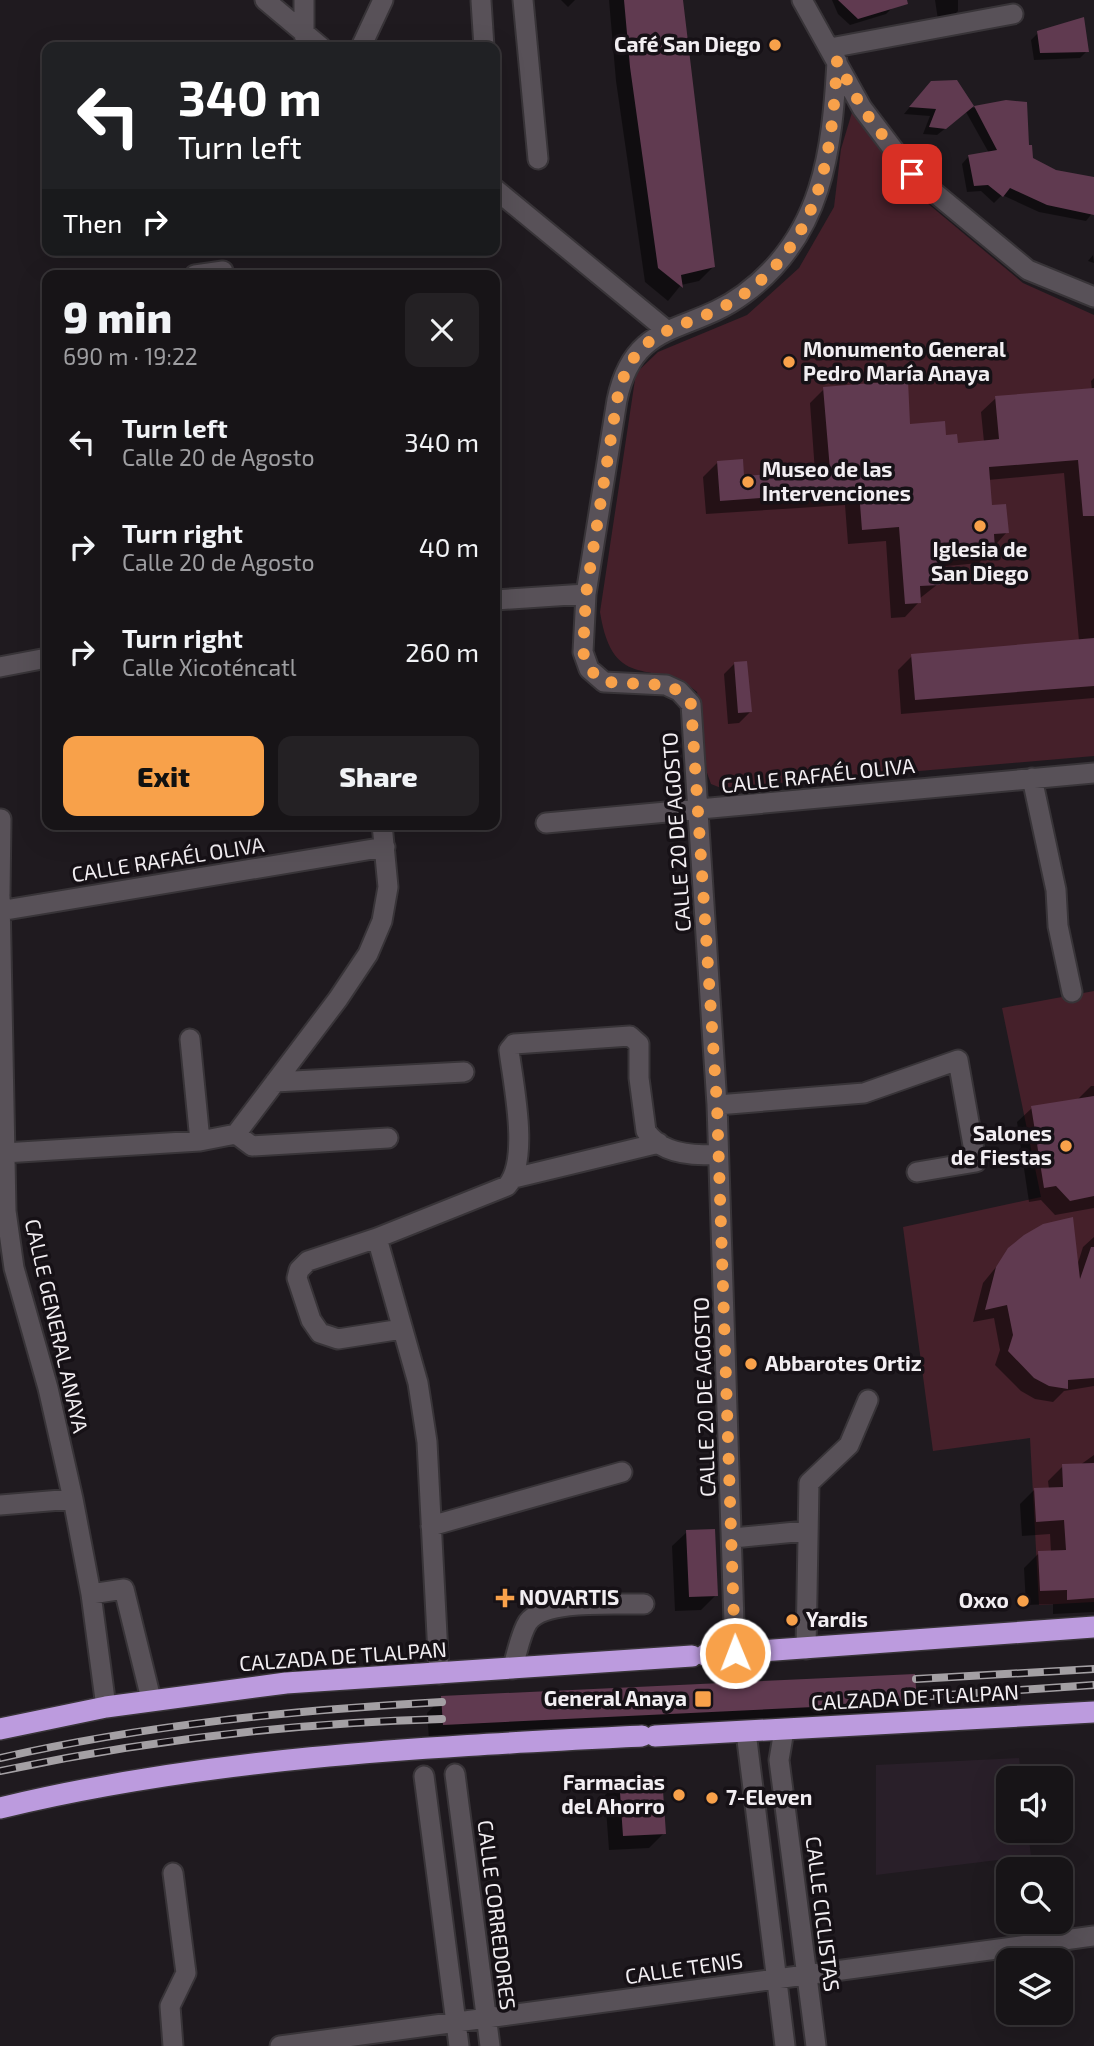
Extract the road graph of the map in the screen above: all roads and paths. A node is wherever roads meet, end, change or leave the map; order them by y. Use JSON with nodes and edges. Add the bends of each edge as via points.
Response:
{"nodes":[{"id":1,"x":265,"y":0,"type":"edge"},
{"id":2,"x":304,"y":0,"type":"edge"},
{"id":3,"x":383,"y":0,"type":"edge"},
{"id":4,"x":523,"y":0,"type":"edge"},
{"id":5,"x":802,"y":0,"type":"edge"},
{"id":6,"x":481,"y":1,"type":"edge"},
{"id":7,"x":1013,"y":14,"type":"dead end"},
{"id":8,"x":304,"y":34,"type":"junction"},
{"id":9,"x":314,"y":42,"type":"edge"},
{"id":10,"x":363,"y":42,"type":"edge"},
{"id":11,"x":484,"y":42,"type":"edge"},
{"id":12,"x":834,"y":55,"type":"junction"},
{"id":13,"x":538,"y":159,"type":"dead end"},
{"id":14,"x":500,"y":193,"type":"edge"},
{"id":15,"x":1094,"y":297,"type":"edge"},
{"id":16,"x":665,"y":329,"type":"junction"},
{"id":17,"x":586,"y":594,"type":"junction"},
{"id":18,"x":500,"y":600,"type":"edge"},
{"id":19,"x":42,"y":659,"type":"edge"},
{"id":20,"x":0,"y":667,"type":"edge"},
{"id":21,"x":1094,"y":773,"type":"edge"},
{"id":22,"x":1032,"y":778,"type":"junction"},
{"id":23,"x":699,"y":811,"type":"junction"},
{"id":24,"x":1,"y":819,"type":"edge"},
{"id":25,"x":546,"y":823,"type":"dead end"},
{"id":26,"x":384,"y":830,"type":"edge"},
{"id":27,"x":385,"y":847,"type":"junction"},
{"id":28,"x":0,"y":895,"type":"edge"},
{"id":29,"x":0,"y":911,"type":"edge"},
{"id":30,"x":1072,"y":992,"type":"dead end"},
{"id":31,"x":190,"y":1038,"type":"dead end"},
{"id":32,"x":464,"y":1072,"type":"dead end"},
{"id":33,"x":275,"y":1082,"type":"junction"},
{"id":34,"x":717,"y":1105,"type":"junction"},
{"id":35,"x":236,"y":1134,"type":"junction"},
{"id":36,"x":388,"y":1138,"type":"dead end"},
{"id":37,"x":200,"y":1141,"type":"junction"},
{"id":38,"x":659,"y":1143,"type":"junction"},
{"id":39,"x":4,"y":1153,"type":"junction"},
{"id":40,"x":718,"y":1154,"type":"junction"},
{"id":41,"x":917,"y":1172,"type":"dead end"},
{"id":42,"x":514,"y":1178,"type":"junction"},
{"id":43,"x":377,"y":1238,"type":"junction"},
{"id":44,"x":7,"y":1269,"type":"edge"},
{"id":45,"x":402,"y":1329,"type":"junction"},
{"id":46,"x":868,"y":1400,"type":"dead end"},
{"id":47,"x":622,"y":1472,"type":"dead end"},
{"id":48,"x":73,"y":1499,"type":"junction"},
{"id":49,"x":0,"y":1505,"type":"edge"},
{"id":50,"x":431,"y":1526,"type":"junction"},
{"id":51,"x":806,"y":1531,"type":"junction"},
{"id":52,"x":733,"y":1538,"type":"junction"},
{"id":53,"x":91,"y":1594,"type":"junction"},
{"id":54,"x":644,"y":1604,"type":"dead end"},
{"id":55,"x":1094,"y":1627,"type":"edge"},
{"id":56,"x":806,"y":1649,"type":"junction"},
{"id":57,"x":735,"y":1653,"type":"junction"},
{"id":58,"x":512,"y":1669,"type":"junction"},
{"id":59,"x":439,"y":1674,"type":"junction"},
{"id":60,"x":151,"y":1699,"type":"junction"},
{"id":61,"x":106,"y":1707,"type":"junction"},
{"id":62,"x":1094,"y":1713,"type":"edge"},
{"id":63,"x":0,"y":1729,"type":"edge"},
{"id":64,"x":784,"y":1730,"type":"junction"},
{"id":65,"x":746,"y":1732,"type":"junction"},
{"id":66,"x":783,"y":1789,"type":"junction"},
{"id":67,"x":751,"y":1793,"type":"junction"},
{"id":68,"x":0,"y":1808,"type":"edge"},
{"id":69,"x":173,"y":1872,"type":"dead end"},
{"id":70,"x":1094,"y":1936,"type":"edge"},
{"id":71,"x":806,"y":1975,"type":"junction"},
{"id":72,"x":776,"y":1979,"type":"junction"},
{"id":73,"x":487,"y":2018,"type":"junction"},
{"id":74,"x":456,"y":2022,"type":"junction"},
{"id":75,"x":173,"y":2046,"type":"edge"},
{"id":76,"x":280,"y":2046,"type":"edge"},
{"id":77,"x":459,"y":2046,"type":"edge"},
{"id":78,"x":490,"y":2046,"type":"edge"},
{"id":79,"x":785,"y":2046,"type":"edge"},
{"id":80,"x":816,"y":2046,"type":"edge"}],
"edges":[{"from":1,"to":8,"type":"street"},
{"from":2,"to":8,"type":"street"},
{"from":3,"to":10,"type":"street"},
{"from":4,"to":13,"type":"street"},
{"from":5,"to":12,"type":"street"},
{"from":6,"to":11,"type":"street"},
{"from":7,"to":12,"type":"street"},
{"from":8,"to":9,"type":"street"},
{"from":12,"to":15,"type":"street","via":[[862,108],[912,174],[1028,270]]},
{"from":12,"to":16,"type":"street","name":"CALLE 20 DE AGOSTO","via":[[826,169],[803,227],[746,293],[697,321]]},
{"from":14,"to":16,"type":"street"},
{"from":16,"to":17,"type":"street","name":"CALLE 20 DE AGOSTO","via":[[632,359],[621,383]]},
{"from":17,"to":18,"type":"street"},
{"from":17,"to":23,"type":"street","name":"CALLE 20 DE AGOSTO","via":[[583,652],[596,676],[612,684],[666,685],[691,704]]},
{"from":19,"to":20,"type":"street"},
{"from":21,"to":22,"type":"street","name":"CALLE RAFAÉL OLIVA"},
{"from":22,"to":23,"type":"street","name":"CALLE RAFAÉL OLIVA"},
{"from":22,"to":30,"type":"street"},
{"from":23,"to":25,"type":"street","name":"CALLE RAFAÉL OLIVA"},
{"from":23,"to":34,"type":"street","name":"CALLE 20 DE AGOSTO"},
{"from":24,"to":28,"type":"street","name":"CALLE GENERAL ANAYA"},
{"from":26,"to":27,"type":"street"},
{"from":27,"to":29,"type":"street","name":"CALLE RAFAÉL OLIVA"},
{"from":27,"to":33,"type":"street","via":[[388,887],[382,921],[368,954]]},
{"from":28,"to":29,"type":"street","name":"CALLE GENERAL ANAYA"},
{"from":29,"to":39,"type":"street","name":"CALLE GENERAL ANAYA"},
{"from":31,"to":37,"type":"street"},
{"from":32,"to":33,"type":"street"},
{"from":33,"to":35,"type":"street"},
{"from":34,"to":40,"type":"street","name":"CALLE 20 DE AGOSTO"},
{"from":34,"to":41,"type":"street","via":[[864,1093],[958,1060],[976,1162]]},
{"from":35,"to":36,"type":"street","via":[[252,1146]]},
{"from":35,"to":37,"type":"street"},
{"from":37,"to":39,"type":"street"},
{"from":38,"to":40,"type":"street","via":[[690,1156]]},
{"from":38,"to":42,"type":"street"},
{"from":38,"to":42,"type":"street","via":[[646,1131],[635,1038],[522,1041],[509,1050],[516,1099],[518,1159]]},
{"from":39,"to":44,"type":"street","name":"CALLE GENERAL ANAYA"},
{"from":40,"to":52,"type":"street","name":"CALLE 20 DE AGOSTO"},
{"from":42,"to":43,"type":"street","via":[[507,1186]]},
{"from":43,"to":45,"type":"street"},
{"from":43,"to":45,"type":"street","via":[[308,1261],[297,1278],[320,1333],[338,1339]]},
{"from":44,"to":48,"type":"street","name":"CALLE GENERAL ANAYA","via":[[48,1388]]},
{"from":45,"to":50,"type":"street","via":[[418,1383],[427,1442]]},
{"from":46,"to":51,"type":"street","via":[[849,1445],[809,1483]]},
{"from":47,"to":50,"type":"street"},
{"from":48,"to":49,"type":"street"},
{"from":48,"to":53,"type":"street","name":"CALLE GENERAL ANAYA"},
{"from":50,"to":59,"type":"street"},
{"from":51,"to":52,"type":"street"},
{"from":51,"to":56,"type":"street"},
{"from":52,"to":57,"type":"street","name":"CALLE 20 DE AGOSTO"},
{"from":53,"to":60,"type":"street","via":[[124,1589]]},
{"from":53,"to":61,"type":"street","name":"CALLE GENERAL ANAYA"},
{"from":54,"to":58,"type":"street","via":[[556,1607],[540,1612],[528,1623]]},
{"from":55,"to":56,"type":"highway","name":"CALZADA DE TLALPAN"},
{"from":56,"to":57,"type":"highway","name":"CALZADA DE TLALPAN"},
{"from":57,"to":58,"type":"highway","name":"CALZADA DE TLALPAN"},
{"from":58,"to":59,"type":"highway","name":"CALZADA DE TLALPAN"},
{"from":59,"to":60,"type":"highway","name":"CALZADA DE TLALPAN","via":[[286,1683]]},
{"from":60,"to":61,"type":"highway","name":"CALZADA DE TLALPAN"},
{"from":61,"to":63,"type":"highway","name":"CALZADA DE TLALPAN"},
{"from":62,"to":64,"type":"highway","name":"CALZADA DE TLALPAN"},
{"from":64,"to":65,"type":"highway","name":"CALZADA DE TLALPAN"},
{"from":64,"to":66,"type":"street","name":"CALLE CICLISTAS","via":[[779,1760]]},
{"from":65,"to":67,"type":"street"},
{"from":65,"to":68,"type":"highway","name":"CALZADA DE TLALPAN","via":[[417,1747],[247,1764],[60,1793]]},
{"from":66,"to":67,"type":"street"},
{"from":66,"to":71,"type":"street","name":"CALLE CICLISTAS"},
{"from":67,"to":72,"type":"street"},
{"from":69,"to":75,"type":"street","via":[[186,1973],[170,2006]]},
{"from":70,"to":71,"type":"street","name":"CALLE TENIS"},
{"from":71,"to":72,"type":"street","name":"CALLE TENIS"},
{"from":71,"to":80,"type":"street","name":"CALLE CICLISTAS"},
{"from":72,"to":73,"type":"street","name":"CALLE TENIS"},
{"from":72,"to":79,"type":"street"},
{"from":73,"to":74,"type":"street","name":"CALLE TENIS"},
{"from":73,"to":74,"type":"street","name":"CALLE CORREDORES","via":[[456,1782],[425,1785]]},
{"from":73,"to":78,"type":"street","name":"CALLE CORREDORES"},
{"from":74,"to":76,"type":"street","name":"CALLE TENIS"},
{"from":74,"to":77,"type":"street","name":"CALLE CORREDORES"}]}
